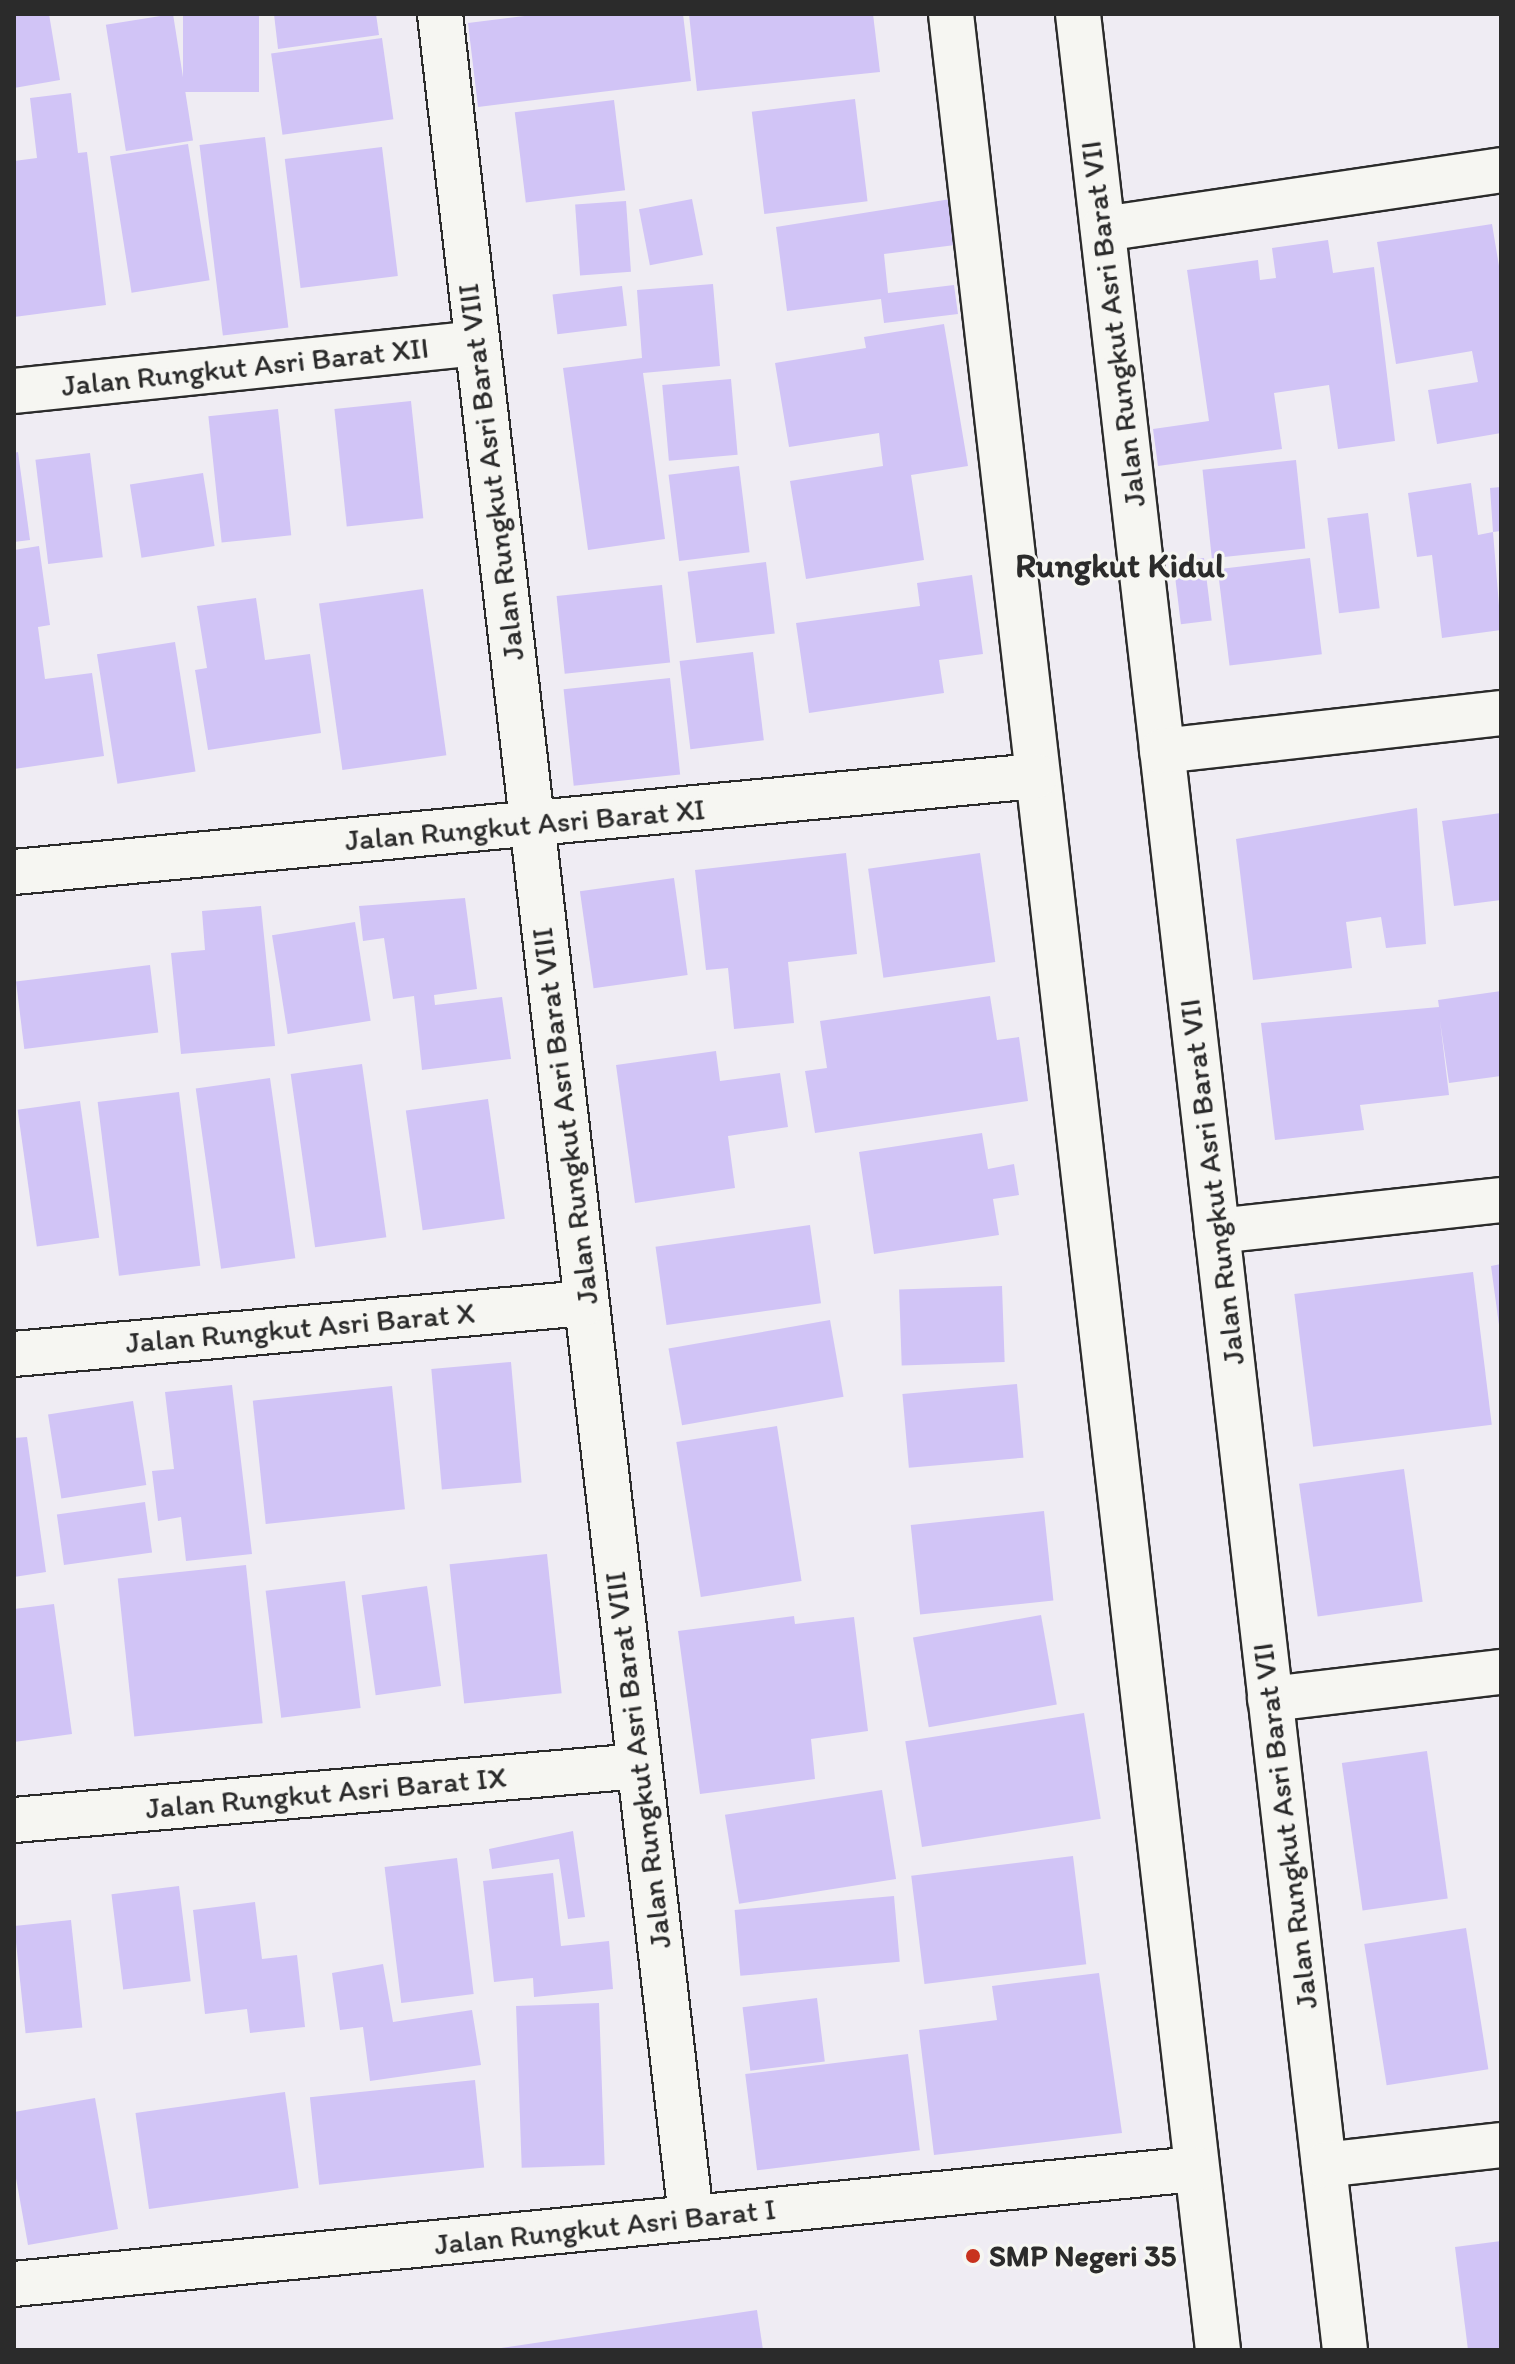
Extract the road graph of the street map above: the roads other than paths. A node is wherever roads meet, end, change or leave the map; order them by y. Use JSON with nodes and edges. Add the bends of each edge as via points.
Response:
{"nodes":[{"id":1,"x":440,"y":14,"type":"edge"},
{"id":2,"x":951,"y":14,"type":"edge"},
{"id":3,"x":1078,"y":14,"type":"edge"},
{"id":4,"x":1501,"y":170,"type":"edge"},
{"id":5,"x":1103,"y":229,"type":"junction"},
{"id":6,"x":477,"y":343,"type":"junction"},
{"id":7,"x":14,"y":391,"type":"edge"},
{"id":8,"x":1501,"y":713,"type":"edge"},
{"id":9,"x":1162,"y":751,"type":"junction"},
{"id":10,"x":1035,"y":776,"type":"junction"},
{"id":11,"x":532,"y":824,"type":"junction"},
{"id":12,"x":14,"y":872,"type":"edge"},
{"id":13,"x":1501,"y":1200,"type":"edge"},
{"id":14,"x":1217,"y":1231,"type":"junction"},
{"id":15,"x":586,"y":1303,"type":"junction"},
{"id":16,"x":14,"y":1354,"type":"edge"},
{"id":17,"x":1501,"y":1672,"type":"edge"},
{"id":18,"x":1270,"y":1699,"type":"junction"},
{"id":19,"x":639,"y":1766,"type":"junction"},
{"id":20,"x":14,"y":1820,"type":"edge"},
{"id":21,"x":1501,"y":2145,"type":"edge"},
{"id":22,"x":1324,"y":2165,"type":"junction"},
{"id":23,"x":1196,"y":2169,"type":"junction"},
{"id":24,"x":691,"y":2218,"type":"junction"},
{"id":25,"x":14,"y":2284,"type":"edge"},
{"id":26,"x":1218,"y":2350,"type":"edge"},
{"id":27,"x":1345,"y":2350,"type":"edge"}],
"edges":[{"from":1,"to":6,"type":"street","name":"Jalan Rungkut Asri Barat VIII"},
{"from":2,"to":10,"type":"street"},
{"from":3,"to":5,"type":"street","name":"Jalan Rungkut Asri Barat VII"},
{"from":4,"to":5,"type":"street"},
{"from":5,"to":9,"type":"street","name":"Jalan Rungkut Asri Barat VII"},
{"from":6,"to":7,"type":"street","name":"Jalan Rungkut Asri Barat XII"},
{"from":6,"to":11,"type":"street","name":"Jalan Rungkut Asri Barat VIII"},
{"from":8,"to":9,"type":"street"},
{"from":9,"to":14,"type":"street","name":"Jalan Rungkut Asri Barat VII"},
{"from":10,"to":11,"type":"street","name":"Jalan Rungkut Asri Barat XI"},
{"from":10,"to":23,"type":"street"},
{"from":11,"to":12,"type":"street","name":"Jalan Rungkut Asri Barat XI"},
{"from":11,"to":15,"type":"street","name":"Jalan Rungkut Asri Barat VIII"},
{"from":13,"to":14,"type":"street"},
{"from":14,"to":18,"type":"street","name":"Jalan Rungkut Asri Barat VII"},
{"from":15,"to":16,"type":"street","name":"Jalan Rungkut Asri Barat X"},
{"from":15,"to":19,"type":"street","name":"Jalan Rungkut Asri Barat VIII"},
{"from":17,"to":18,"type":"street"},
{"from":18,"to":22,"type":"street","name":"Jalan Rungkut Asri Barat VII"},
{"from":19,"to":20,"type":"street","name":"Jalan Rungkut Asri Barat IX"},
{"from":19,"to":24,"type":"street","name":"Jalan Rungkut Asri Barat VIII"},
{"from":21,"to":22,"type":"street"},
{"from":22,"to":27,"type":"street","name":"Jalan Rungkut Asri Barat VII"},
{"from":23,"to":24,"type":"street","name":"Jalan Rungkut Asri Barat I"},
{"from":23,"to":26,"type":"street"},
{"from":24,"to":25,"type":"street","name":"Jalan Rungkut Asri Barat I"}]}
